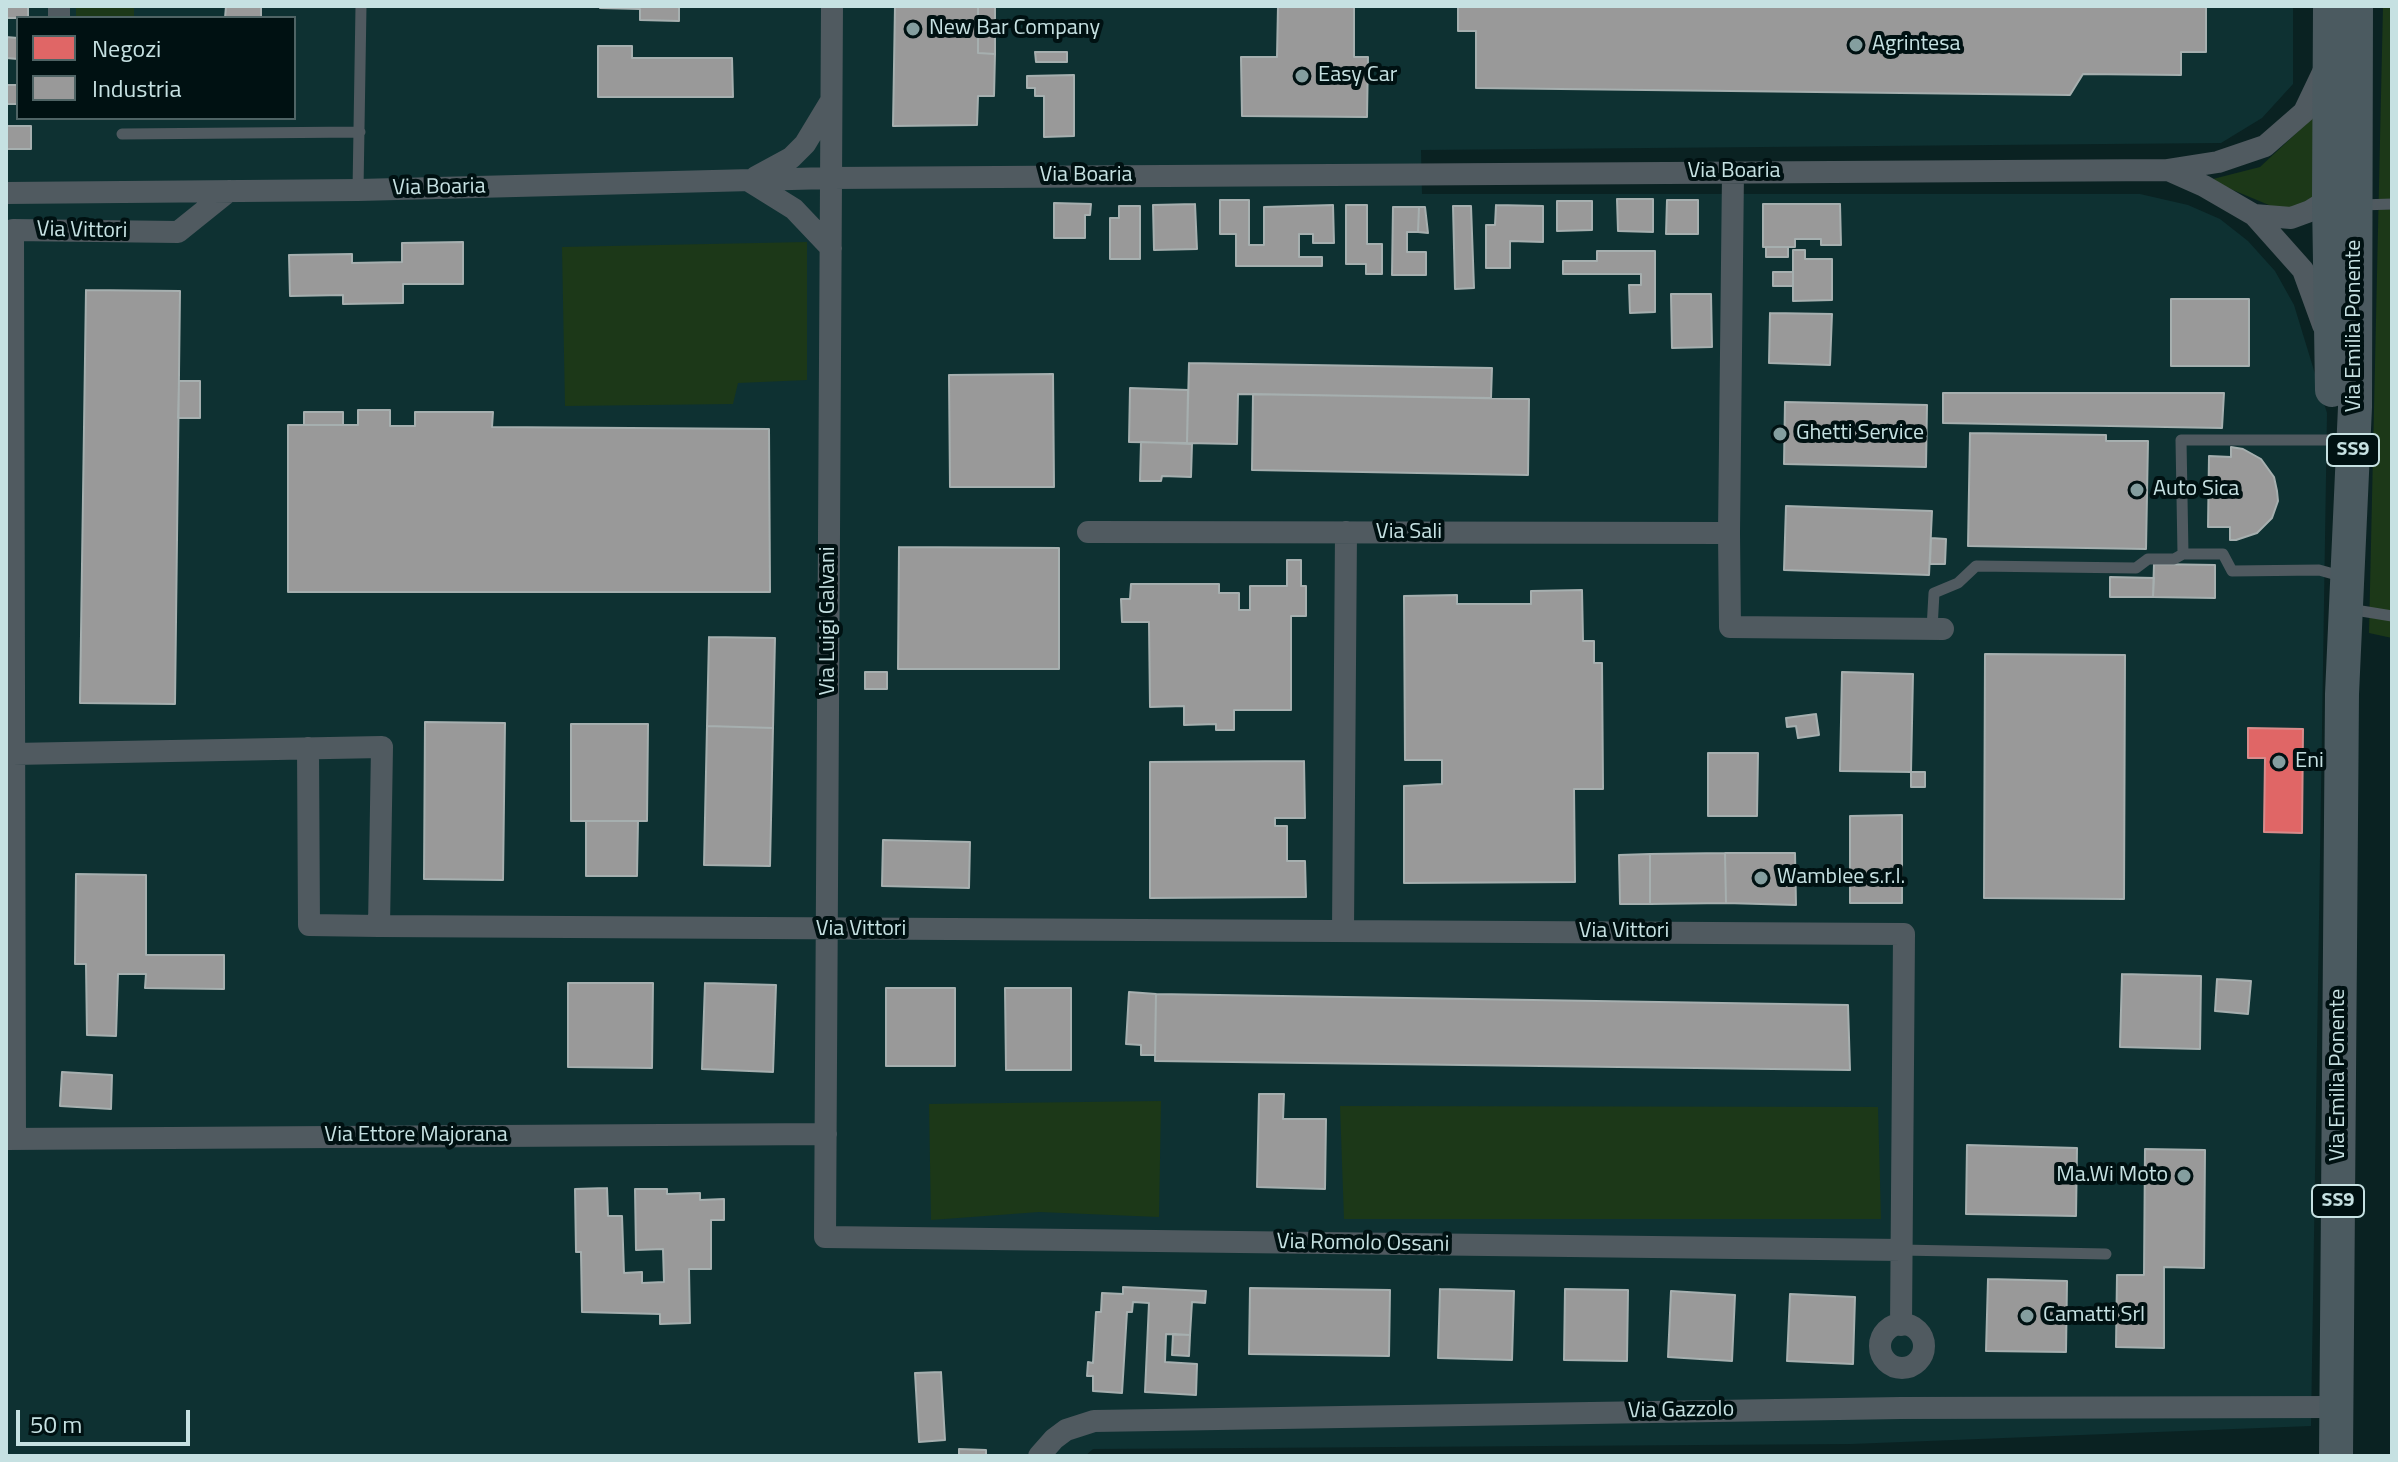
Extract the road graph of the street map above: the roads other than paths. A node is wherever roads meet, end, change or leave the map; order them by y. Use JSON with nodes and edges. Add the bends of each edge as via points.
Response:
{"nodes":[{"id":1,"x":361,"y":6,"type":"edge"},
{"id":2,"x":832,"y":6,"type":"edge"},
{"id":3,"x":2330,"y":6,"type":"edge"},
{"id":4,"x":2356,"y":6,"type":"edge"},
{"id":5,"x":2331,"y":57,"type":"junction"},
{"id":6,"x":831,"y":100,"type":"junction"},
{"id":7,"x":360,"y":132,"type":"junction"},
{"id":8,"x":122,"y":134,"type":"dead end"},
{"id":9,"x":2167,"y":170,"type":"junction"},
{"id":10,"x":1733,"y":172,"type":"junction"},
{"id":11,"x":831,"y":178,"type":"junction"},
{"id":12,"x":748,"y":180,"type":"junction"},
{"id":13,"x":358,"y":190,"type":"junction"},
{"id":14,"x":229,"y":191,"type":"junction"},
{"id":15,"x":6,"y":193,"type":"edge"},
{"id":16,"x":2342,"y":202,"type":"junction"},
{"id":17,"x":2392,"y":204,"type":"edge"},
{"id":18,"x":2254,"y":215,"type":"junction"},
{"id":19,"x":831,"y":248,"type":"junction"},
{"id":20,"x":2332,"y":352,"type":"junction"},
{"id":21,"x":2333,"y":440,"type":"junction"},
{"id":22,"x":1088,"y":532,"type":"dead end"},
{"id":23,"x":1346,"y":532,"type":"junction"},
{"id":24,"x":1729,"y":533,"type":"junction"},
{"id":25,"x":2183,"y":554,"type":"junction"},
{"id":26,"x":2337,"y":575,"type":"junction"},
{"id":27,"x":2346,"y":609,"type":"junction"},
{"id":28,"x":2392,"y":616,"type":"edge"},
{"id":29,"x":1938,"y":629,"type":"joint"},
{"id":30,"x":2342,"y":694,"type":"junction"},
{"id":31,"x":308,"y":748,"type":"junction"},
{"id":32,"x":13,"y":754,"type":"junction"},
{"id":33,"x":379,"y":926,"type":"junction"},
{"id":34,"x":827,"y":930,"type":"junction"},
{"id":35,"x":1343,"y":930,"type":"junction"},
{"id":36,"x":826,"y":1134,"type":"junction"},
{"id":37,"x":11,"y":1139,"type":"edge"},
{"id":38,"x":825,"y":1237,"type":"joint"},
{"id":39,"x":1901,"y":1250,"type":"junction"},
{"id":40,"x":2106,"y":1254,"type":"dead end"},
{"id":41,"x":1901,"y":1325,"type":"junction"},
{"id":42,"x":1900,"y":1368,"type":"junction"},
{"id":43,"x":2336,"y":1407,"type":"junction"},
{"id":44,"x":1901,"y":1408,"type":"junction"},
{"id":45,"x":1039,"y":1456,"type":"edge"},
{"id":46,"x":2336,"y":1456,"type":"edge"}],
"edges":[{"from":1,"to":7,"type":"lane"},
{"from":2,"to":6,"type":"street","name":"Via Luigi Galvani"},
{"from":3,"to":5,"type":"main road","name":"Via Emilia Ponente","number":"SS9"},
{"from":4,"to":16,"type":"main road","name":"Via Emilia Ponente","number":"SS9","via":[[2356,155]]},
{"from":5,"to":9,"type":"street","name":"Via Boaria","via":[[2304,112],[2265,146],[2218,162]]},
{"from":5,"to":16,"type":"main road","name":"Via Emilia Ponente","number":"SS9"},
{"from":6,"to":11,"type":"street","name":"Via Luigi Galvani"},
{"from":6,"to":12,"type":"street","via":[[791,158]]},
{"from":7,"to":8,"type":"lane"},
{"from":7,"to":13,"type":"lane"},
{"from":9,"to":10,"type":"street","name":"Via Boaria"},
{"from":9,"to":18,"type":"street","name":"Via Boaria"},
{"from":10,"to":11,"type":"street","name":"Via Boaria"},
{"from":10,"to":24,"type":"street"},
{"from":11,"to":12,"type":"street","name":"Via Boaria"},
{"from":11,"to":19,"type":"street","name":"Via Luigi Galvani"},
{"from":12,"to":13,"type":"street","name":"Via Boaria"},
{"from":12,"to":19,"type":"street","via":[[794,209]]},
{"from":13,"to":14,"type":"street","name":"Via Boaria"},
{"from":14,"to":15,"type":"street","name":"Via Boaria"},
{"from":14,"to":32,"type":"street","name":"Via Vittori","via":[[178,232],[13,230]]},
{"from":16,"to":17,"type":"lane"},
{"from":16,"to":18,"type":"street","name":"Via Boaria","via":[[2291,218]]},
{"from":16,"to":20,"type":"main road","name":"Via Emilia Ponente","number":"SS9"},
{"from":16,"to":27,"type":"main road","name":"Via Emilia Ponente","number":"SS9","via":[[2355,407]]},
{"from":18,"to":20,"type":"street","name":"Via Boaria","via":[[2303,270]]},
{"from":19,"to":34,"type":"street","name":"Via Luigi Galvani"},
{"from":20,"to":21,"type":"main road","name":"Via Emilia Ponente","number":"SS9"},
{"from":21,"to":25,"type":"lane","via":[[2181,440]]},
{"from":21,"to":26,"type":"main road","name":"Via Emilia Ponente","number":"SS9"},
{"from":22,"to":23,"type":"street","name":"Via Sali"},
{"from":23,"to":24,"type":"street","name":"Via Sali"},
{"from":23,"to":35,"type":"street"},
{"from":24,"to":29,"type":"street","via":[[1730,627]]},
{"from":25,"to":26,"type":"lane","via":[[2223,554],[2232,571],[2319,570]]},
{"from":25,"to":29,"type":"lane","via":[[2148,559],[2136,568],[1976,566],[1958,583],[1934,593]]},
{"from":26,"to":30,"type":"main road","name":"Via Emilia Ponente","number":"SS9"},
{"from":27,"to":28,"type":"lane"},
{"from":27,"to":30,"type":"main road","name":"Via Emilia Ponente","number":"SS9"},
{"from":30,"to":43,"type":"main road","name":"Via Emilia Ponente","number":"SS9"},
{"from":31,"to":32,"type":"street"},
{"from":31,"to":33,"type":"street","name":"Via Vittori","via":[[309,925]]},
{"from":31,"to":33,"type":"street","via":[[382,747]]},
{"from":32,"to":37,"type":"street","name":"Via Vittori"},
{"from":33,"to":34,"type":"street","name":"Via Vittori"},
{"from":34,"to":35,"type":"street","name":"Via Vittori"},
{"from":34,"to":36,"type":"street","name":"Via Luigi Galvani"},
{"from":35,"to":39,"type":"street","name":"Via Vittori","via":[[1904,934]]},
{"from":36,"to":37,"type":"street","name":"Via Ettore Majorana"},
{"from":36,"to":38,"type":"street","name":"Via Luigi Galvani"},
{"from":38,"to":39,"type":"street","name":"Via Romolo Ossani"},
{"from":39,"to":40,"type":"lane"},
{"from":39,"to":41,"type":"street"},
{"from":41,"to":42,"type":"street","via":[[1888,1330],[1881,1342],[1883,1356]]},
{"from":41,"to":42,"type":"street","via":[[1915,1328],[1924,1347],[1914,1365]]},
{"from":42,"to":44,"type":"street"},
{"from":43,"to":44,"type":"street","name":"Via Gazzolo"},
{"from":43,"to":46,"type":"main road","name":"Via Emilia Ponente","number":"SS9"},
{"from":44,"to":45,"type":"street","name":"Via Gazzolo","via":[[1094,1421],[1066,1430]]}]}
